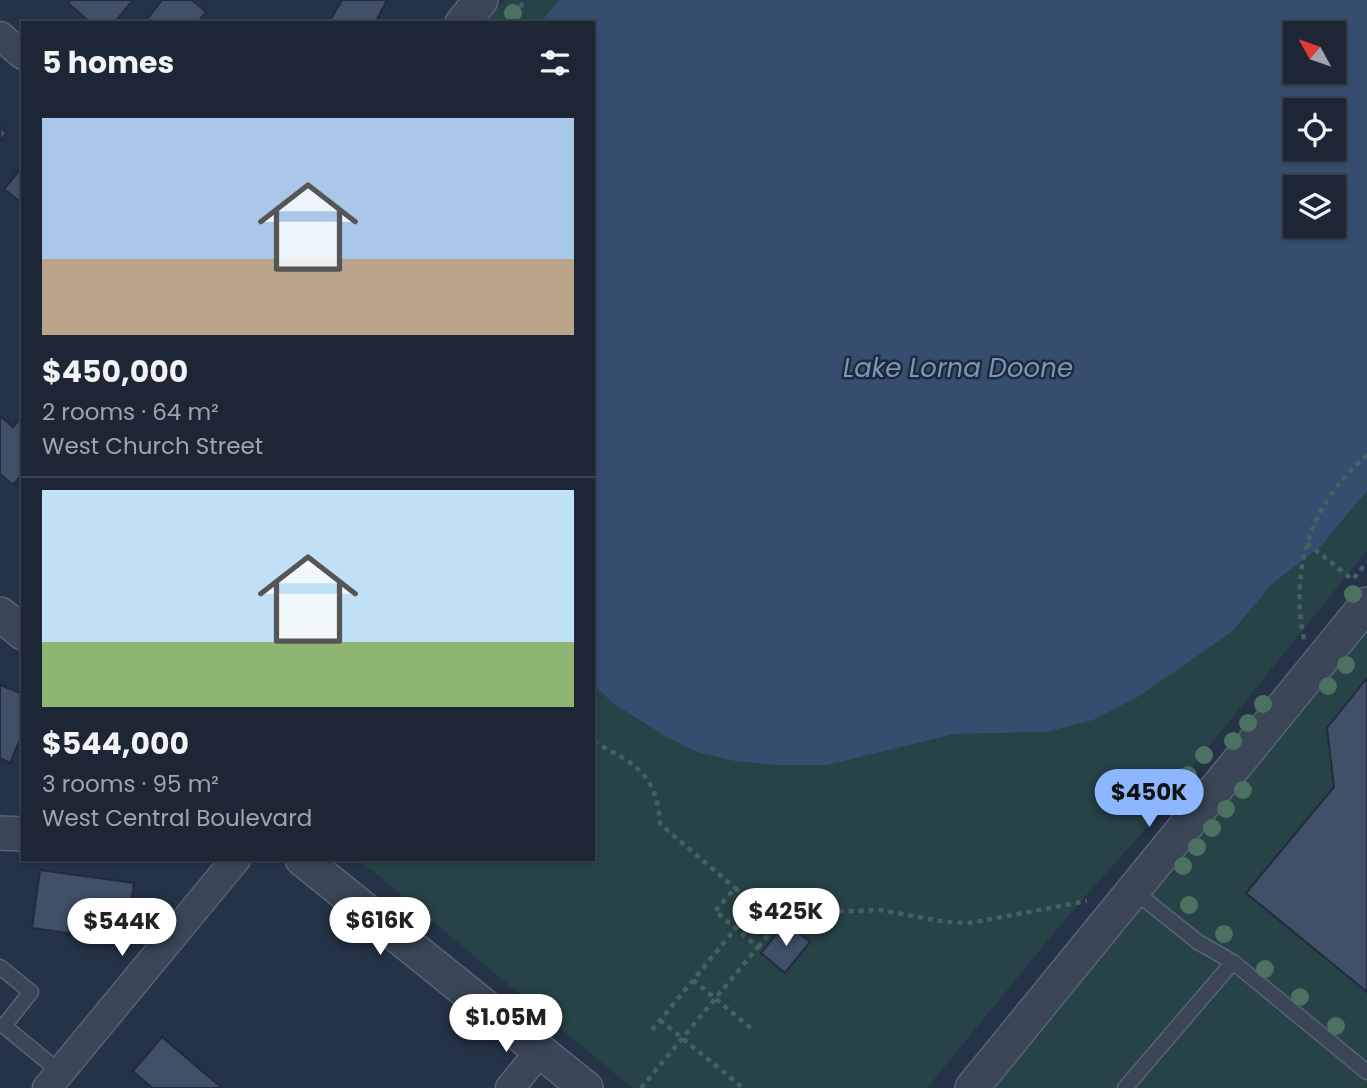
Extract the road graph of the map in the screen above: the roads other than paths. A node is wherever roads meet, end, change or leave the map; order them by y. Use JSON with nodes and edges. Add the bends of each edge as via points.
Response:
{"nodes":[{"id":1,"x":481,"y":0,"type":"edge"},
{"id":2,"x":464,"y":21,"type":"edge"},
{"id":3,"x":0,"y":36,"type":"edge"},
{"id":4,"x":21,"y":53,"type":"edge"},
{"id":5,"x":1360,"y":592,"type":"edge"},
{"id":6,"x":0,"y":833,"type":"edge"},
{"id":7,"x":21,"y":834,"type":"edge"},
{"id":8,"x":234,"y":861,"type":"edge"},
{"id":9,"x":304,"y":861,"type":"edge"},
{"id":10,"x":1133,"y":890,"type":"junction"},
{"id":11,"x":1233,"y":962,"type":"junction"},
{"id":12,"x":0,"y":967,"type":"edge"},
{"id":13,"x":541,"y":1051,"type":"junction"},
{"id":14,"x":1367,"y":1072,"type":"edge"},
{"id":15,"x":54,"y":1080,"type":"edge"},
{"id":16,"x":510,"y":1088,"type":"edge"},
{"id":17,"x":586,"y":1088,"type":"edge"},
{"id":18,"x":972,"y":1088,"type":"edge"},
{"id":19,"x":1125,"y":1088,"type":"edge"}],
"edges":[{"from":1,"to":2,"type":"street"},
{"from":3,"to":4,"type":"street"},
{"from":5,"to":10,"type":"street"},
{"from":6,"to":7,"type":"street"},
{"from":8,"to":15,"type":"street"},
{"from":9,"to":13,"type":"street"},
{"from":10,"to":11,"type":"lane","via":[[1198,942]]},
{"from":10,"to":18,"type":"street"},
{"from":11,"to":14,"type":"lane"},
{"from":11,"to":19,"type":"lane"},
{"from":12,"to":15,"type":"lane","via":[[31,992],[4,1026]]},
{"from":13,"to":16,"type":"street"},
{"from":13,"to":17,"type":"street"}]}
